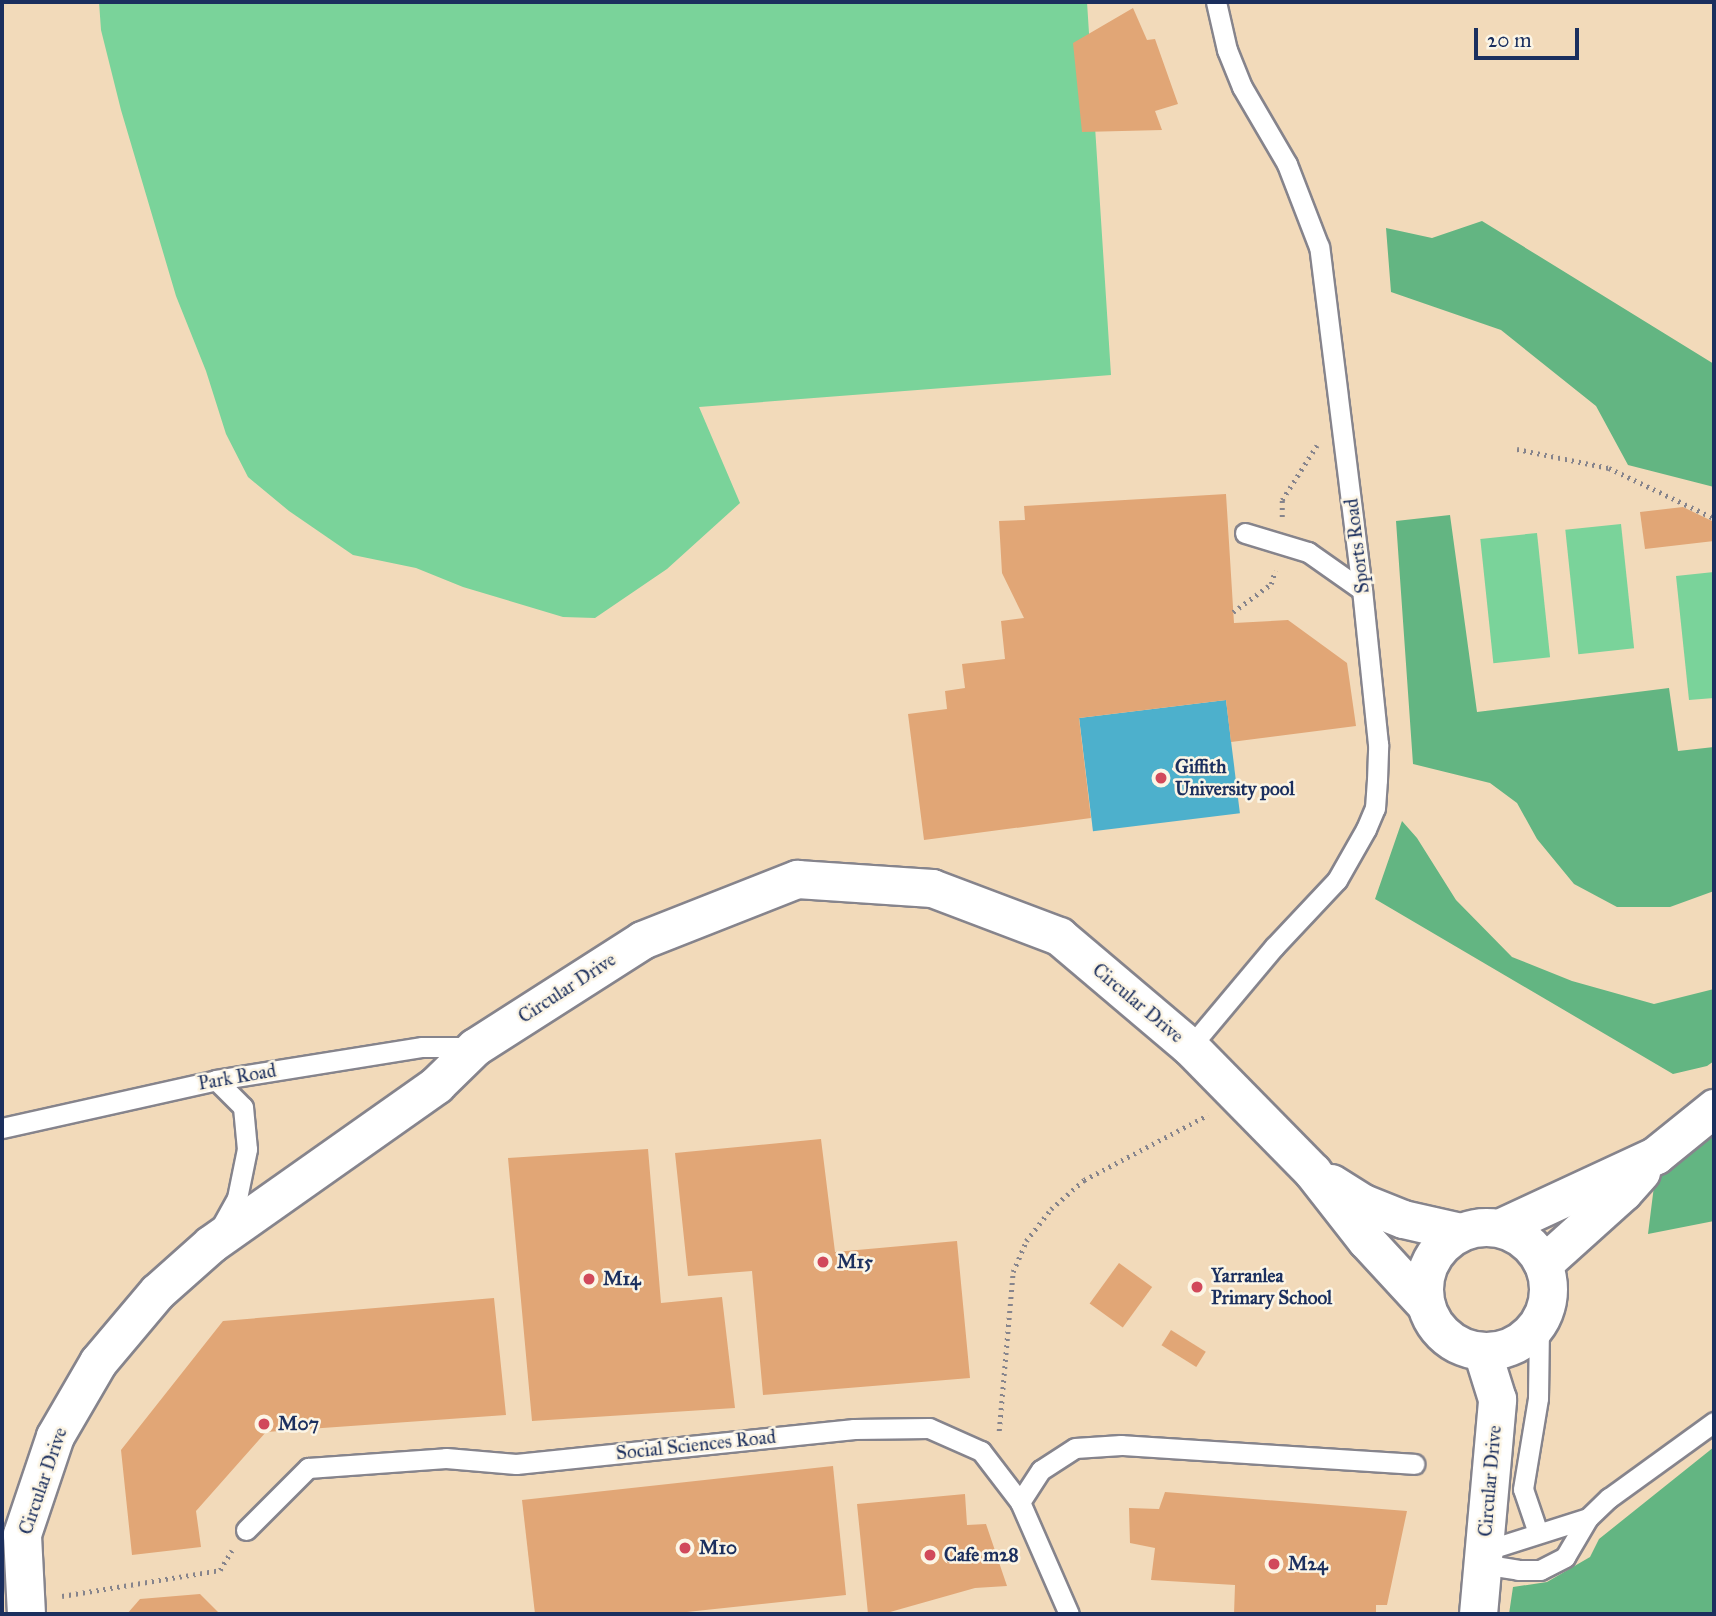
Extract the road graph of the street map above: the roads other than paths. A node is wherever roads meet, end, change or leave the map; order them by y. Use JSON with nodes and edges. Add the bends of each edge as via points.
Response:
{"nodes":[{"id":1,"x":1216,"y":2,"type":"edge"},
{"id":2,"x":1245,"y":533,"type":"dead end"},
{"id":3,"x":1362,"y":590,"type":"junction"},
{"id":4,"x":475,"y":1047,"type":"junction"},
{"id":5,"x":1190,"y":1047,"type":"junction"},
{"id":6,"x":216,"y":1080,"type":"junction"},
{"id":7,"x":1714,"y":1108,"type":"edge"},
{"id":8,"x":2,"y":1128,"type":"edge"},
{"id":9,"x":1656,"y":1155,"type":"junction"},
{"id":10,"x":1312,"y":1171,"type":"junction"},
{"id":11,"x":1499,"y":1228,"type":"junction"},
{"id":12,"x":1460,"y":1232,"type":"junction"},
{"id":13,"x":211,"y":1244,"type":"junction"},
{"id":14,"x":1543,"y":1264,"type":"junction"},
{"id":15,"x":1426,"y":1305,"type":"junction"},
{"id":16,"x":1539,"y":1321,"type":"junction"},
{"id":17,"x":1482,"y":1351,"type":"junction"},
{"id":18,"x":1714,"y":1422,"type":"edge"},
{"id":19,"x":1414,"y":1465,"type":"dead end"},
{"id":20,"x":1020,"y":1502,"type":"junction"},
{"id":21,"x":1588,"y":1518,"type":"junction"},
{"id":22,"x":246,"y":1530,"type":"road end"},
{"id":23,"x":1538,"y":1534,"type":"junction"},
{"id":24,"x":1483,"y":1557,"type":"junction"},
{"id":25,"x":25,"y":1608,"type":"edge"},
{"id":26,"x":1069,"y":1614,"type":"edge"},
{"id":27,"x":1478,"y":1614,"type":"edge"}],
"edges":[{"from":1,"to":3,"type":"lane","name":"Sports Road","via":[[1227,50],[1242,87],[1287,164],[1319,247]]},
{"from":2,"to":3,"type":"lane","via":[[1308,552]]},
{"from":3,"to":5,"type":"lane","name":"Sports Road","via":[[1378,744],[1375,808],[1337,880]]},
{"from":4,"to":5,"type":"street","name":"Circular Drive","via":[[642,940],[797,879],[932,888],[1059,936]]},
{"from":4,"to":6,"type":"lane","name":"Park Road","via":[[422,1047]]},
{"from":4,"to":13,"type":"street","name":"Circular Drive","via":[[436,1084]]},
{"from":5,"to":10,"type":"street","name":"Circular Drive"},
{"from":6,"to":8,"type":"lane","name":"Park Road"},
{"from":6,"to":13,"type":"lane","via":[[243,1107],[247,1149],[237,1198]]},
{"from":7,"to":9,"type":"street"},
{"from":9,"to":11,"type":"street"},
{"from":9,"to":14,"type":"street","via":[[1623,1192]]},
{"from":10,"to":12,"type":"street","name":"Circular Drive","via":[[1363,1203],[1403,1219]]},
{"from":10,"to":15,"type":"street","name":"Circular Drive","via":[[1366,1240]]},
{"from":11,"to":12,"type":"street"},
{"from":11,"to":14,"type":"street","via":[[1521,1237]]},
{"from":12,"to":15,"type":"street","via":[[1434,1255],[1424,1288]]},
{"from":13,"to":25,"type":"street","name":"Circular Drive","via":[[157,1292],[98,1362],[55,1436],[22,1534]]},
{"from":14,"to":16,"type":"street","via":[[1548,1288]]},
{"from":15,"to":17,"type":"street","via":[[1447,1336]]},
{"from":16,"to":17,"type":"street","via":[[1515,1344]]},
{"from":16,"to":23,"type":"lane","name":"Circular Drive","via":[[1538,1398],[1522,1489]]},
{"from":17,"to":24,"type":"street","name":"Circular Drive","via":[[1497,1399]]},
{"from":18,"to":21,"type":"lane"},
{"from":19,"to":20,"type":"lane","via":[[1121,1445],[1075,1448],[1041,1471]]},
{"from":20,"to":22,"type":"lane","name":"Social Sciences Road","via":[[981,1451],[929,1428],[854,1429],[516,1464],[446,1458],[308,1468]]},
{"from":20,"to":26,"type":"lane","name":"Social Sciences Road"},
{"from":21,"to":23,"type":"lane"},
{"from":21,"to":24,"type":"lane","via":[[1566,1557],[1540,1570],[1518,1570]]},
{"from":23,"to":24,"type":"lane"},
{"from":24,"to":27,"type":"street","name":"Circular Drive"}]}
